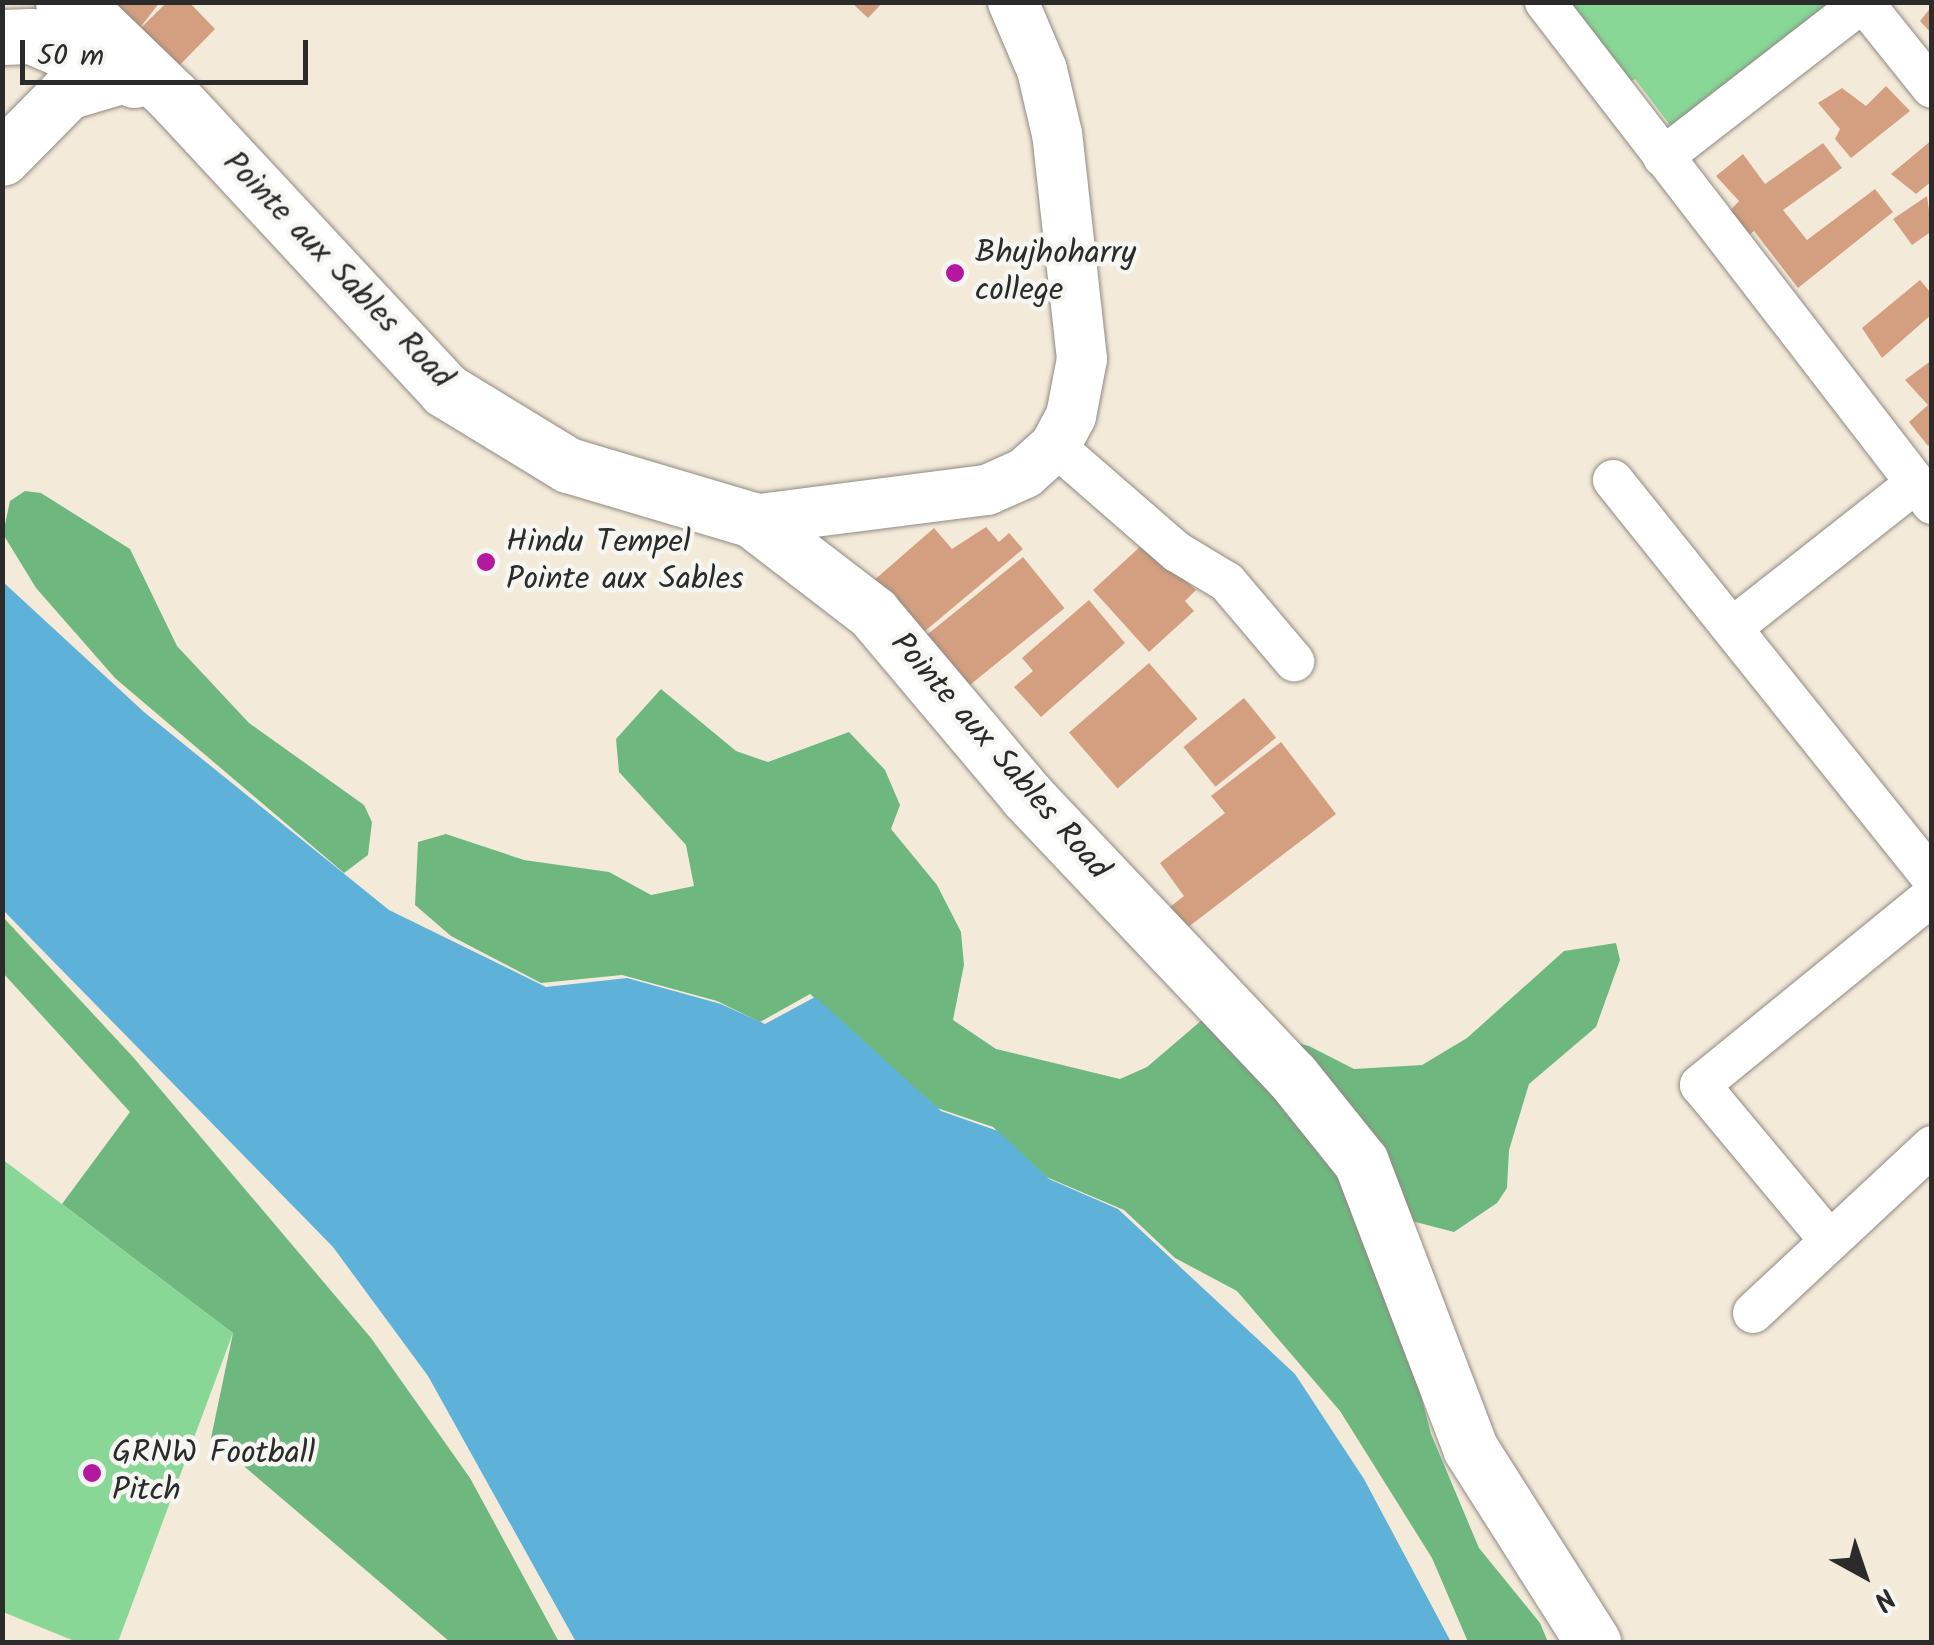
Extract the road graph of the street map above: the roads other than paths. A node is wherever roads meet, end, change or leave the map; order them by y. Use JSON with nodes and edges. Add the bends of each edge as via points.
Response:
{"nodes":[{"id":1,"x":1014,"y":2,"type":"edge"},
{"id":2,"x":1545,"y":2,"type":"edge"},
{"id":3,"x":1863,"y":2,"type":"edge"},
{"id":4,"x":74,"y":5,"type":"edge"},
{"id":5,"x":2,"y":37,"type":"edge"},
{"id":6,"x":124,"y":76,"type":"junction"},
{"id":7,"x":1932,"y":88,"type":"edge"},
{"id":8,"x":173,"y":96,"type":"junction"},
{"id":9,"x":1663,"y":157,"type":"junction"},
{"id":10,"x":2,"y":158,"type":"edge"},
{"id":11,"x":1055,"y":446,"type":"junction"},
{"id":12,"x":1613,"y":480,"type":"dead end"},
{"id":13,"x":1923,"y":494,"type":"edge"},
{"id":14,"x":752,"y":520,"type":"junction"},
{"id":15,"x":1733,"y":626,"type":"junction"},
{"id":16,"x":1294,"y":661,"type":"dead end"},
{"id":17,"x":1932,"y":878,"type":"edge"},
{"id":18,"x":1932,"y":896,"type":"edge"},
{"id":19,"x":1932,"y":1146,"type":"edge"},
{"id":20,"x":1830,"y":1241,"type":"junction"},
{"id":21,"x":1753,"y":1312,"type":"dead end"},
{"id":22,"x":1593,"y":1642,"type":"edge"}],
"edges":[{"from":1,"to":11,"type":"street","via":[[1042,70],[1057,134],[1082,359],[1072,416]]},
{"from":2,"to":9,"type":"street"},
{"from":3,"to":7,"type":"street"},
{"from":3,"to":9,"type":"street"},
{"from":4,"to":8,"type":"main road","name":"Pointe aux Sables Road"},
{"from":5,"to":6,"type":"main road","via":[[32,36]]},
{"from":6,"to":8,"type":"main road"},
{"from":6,"to":10,"type":"main road","via":[[67,92]]},
{"from":8,"to":14,"type":"main road","name":"Pointe aux Sables Road","via":[[445,390],[568,465]]},
{"from":9,"to":13,"type":"street"},
{"from":11,"to":14,"type":"street","via":[[1025,473],[987,490]]},
{"from":11,"to":16,"type":"street","via":[[1177,552],[1228,582]]},
{"from":12,"to":15,"type":"street"},
{"from":13,"to":15,"type":"street"},
{"from":14,"to":22,"type":"main road","name":"Pointe aux Sables Road","via":[[873,612],[1026,795],[1292,1076],[1361,1162],[1470,1448]]},
{"from":15,"to":17,"type":"street"},
{"from":18,"to":20,"type":"street","via":[[1700,1085]]},
{"from":19,"to":20,"type":"street"},
{"from":20,"to":21,"type":"street"}]}
